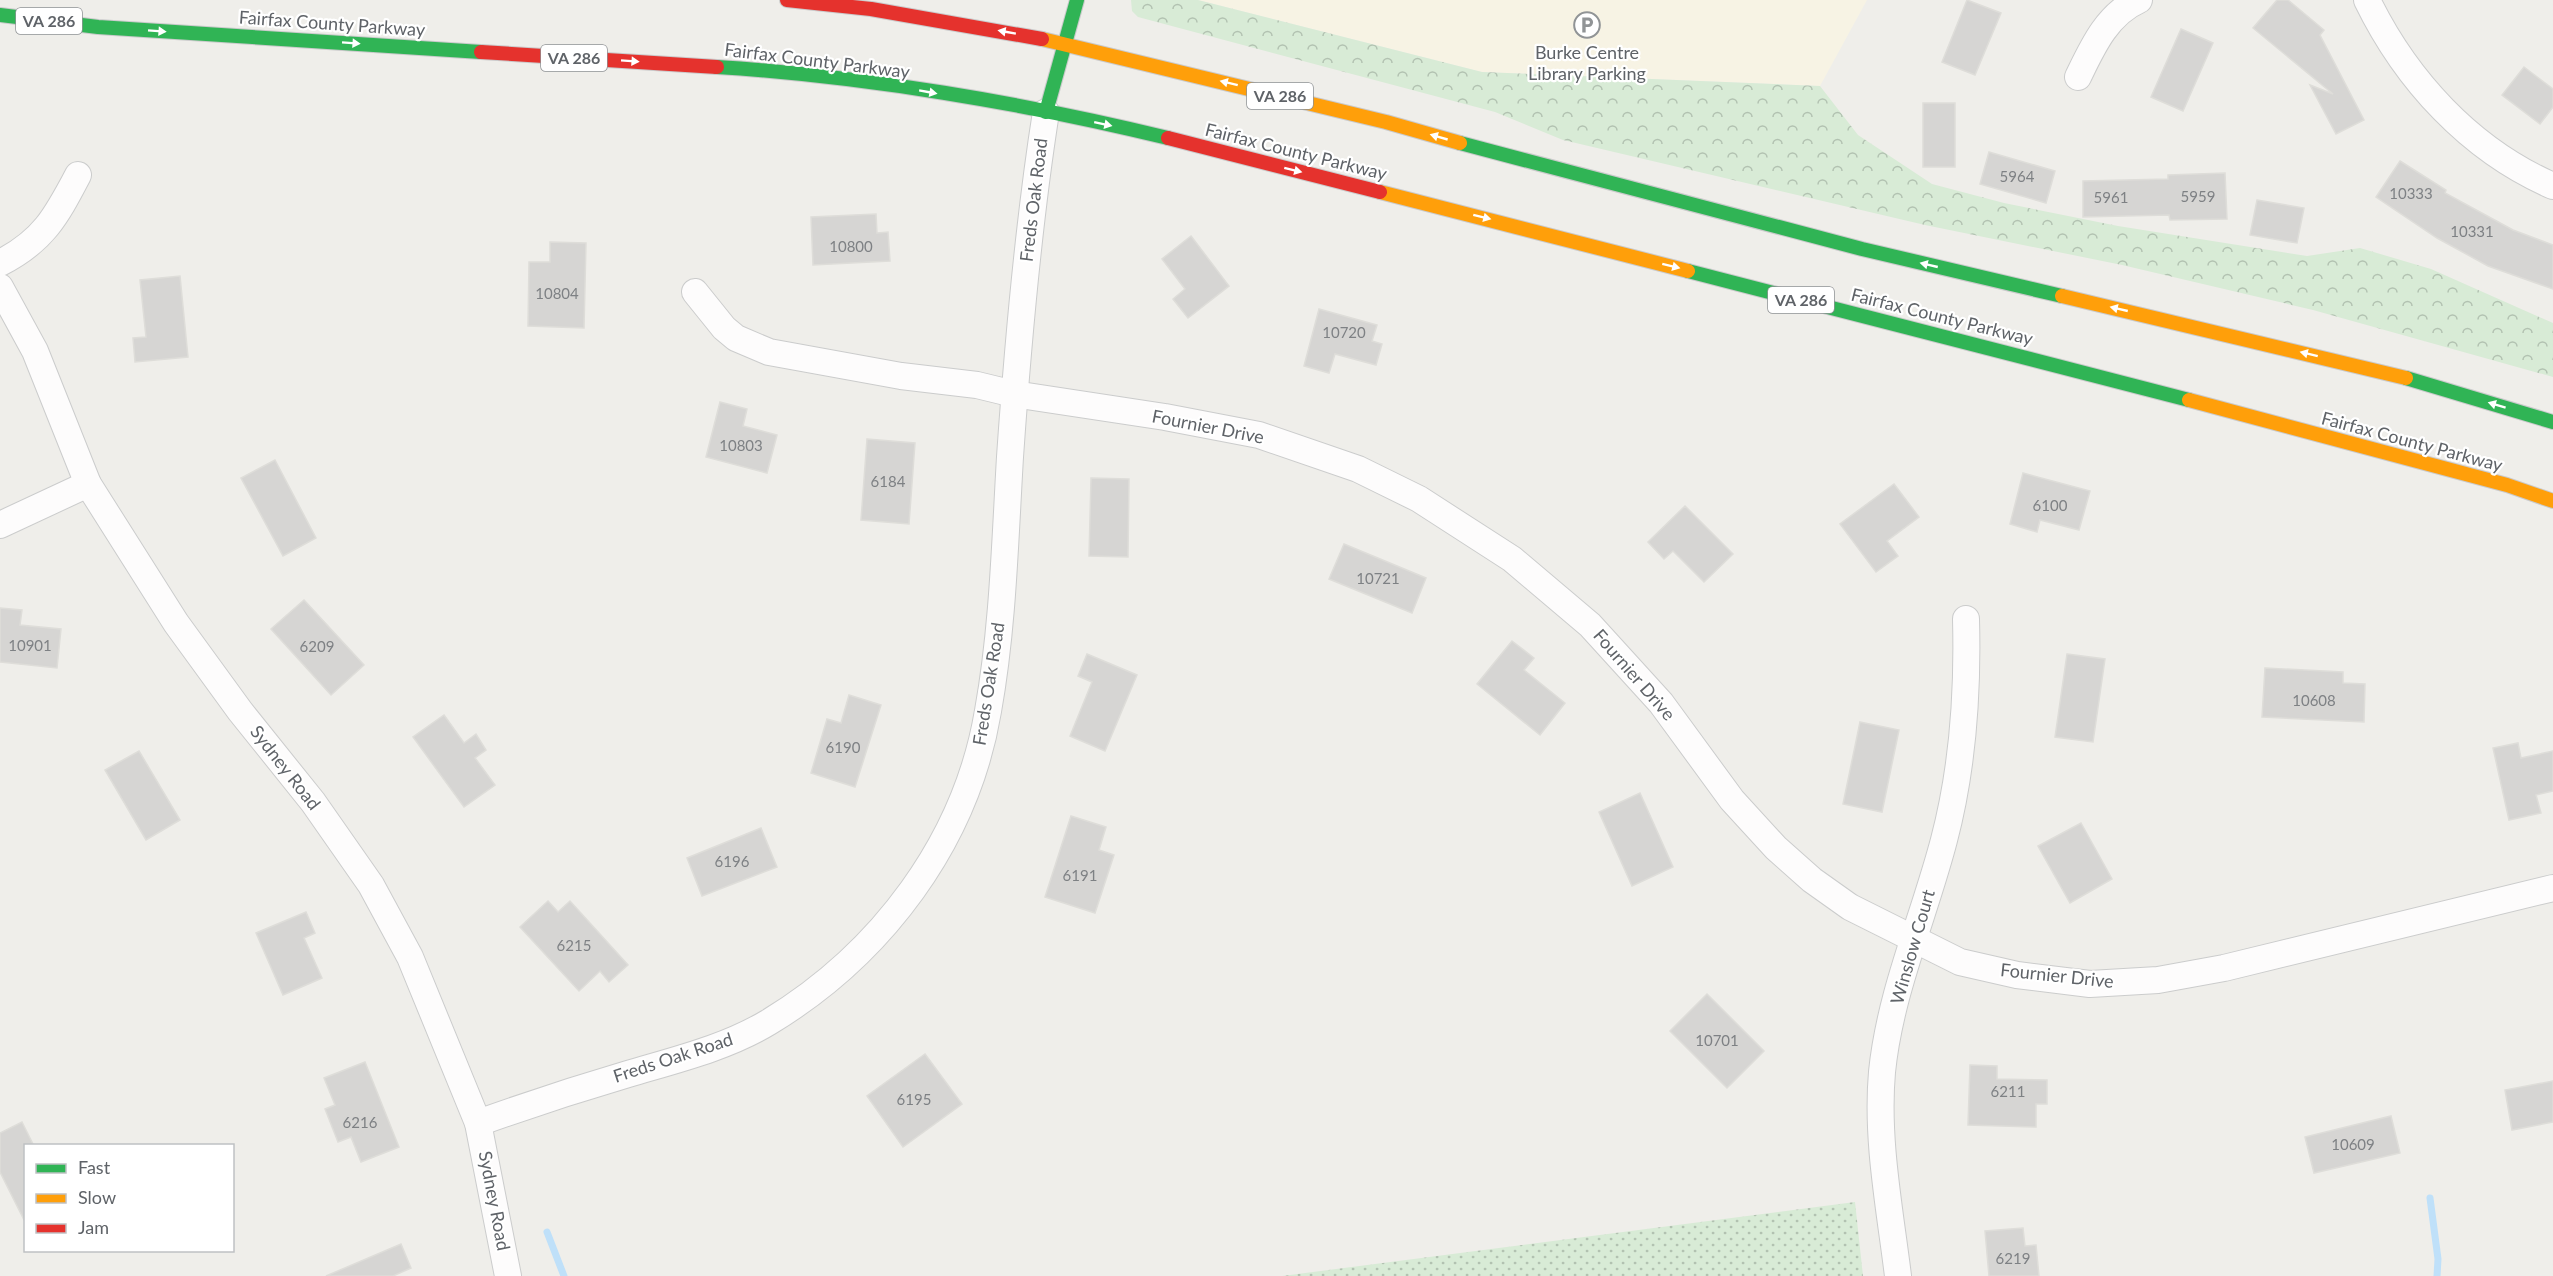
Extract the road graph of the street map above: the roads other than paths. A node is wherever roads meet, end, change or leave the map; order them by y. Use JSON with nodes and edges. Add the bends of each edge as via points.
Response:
{"nodes":[{"id":1,"x":788,"y":0,"type":"edge"},
{"id":2,"x":1077,"y":0,"type":"edge"},
{"id":3,"x":2139,"y":0,"type":"edge"},
{"id":4,"x":2367,"y":0,"type":"edge"},
{"id":5,"x":0,"y":15,"type":"edge"},
{"id":6,"x":98,"y":27,"type":"junction"},
{"id":7,"x":0,"y":28,"type":"edge"},
{"id":8,"x":1065,"y":43,"type":"junction"},
{"id":9,"x":2078,"y":77,"type":"dead end"},
{"id":10,"x":1046,"y":112,"type":"junction"},
{"id":11,"x":78,"y":175,"type":"dead end"},
{"id":12,"x":2553,"y":186,"type":"edge"},
{"id":13,"x":0,"y":264,"type":"edge"},
{"id":14,"x":0,"y":287,"type":"edge"},
{"id":15,"x":695,"y":292,"type":"dead end"},
{"id":16,"x":1014,"y":394,"type":"junction"},
{"id":17,"x":2553,"y":422,"type":"edge"},
{"id":18,"x":88,"y":484,"type":"junction"},
{"id":19,"x":2553,"y":501,"type":"edge"},
{"id":20,"x":0,"y":525,"type":"edge"},
{"id":21,"x":1966,"y":619,"type":"dead end"},
{"id":22,"x":2553,"y":888,"type":"edge"},
{"id":23,"x":1913,"y":938,"type":"junction"},
{"id":24,"x":478,"y":1123,"type":"junction"},
{"id":25,"x":508,"y":1276,"type":"edge"},
{"id":26,"x":1898,"y":1276,"type":"edge"}],
"edges":[{"from":8,"to":1,"type":"main road","number":"VA 286","one_way":true,"via":[[871,9]]},
{"from":2,"to":8,"type":"main road","name":"Freds Oak Road"},
{"from":3,"to":9,"type":"street","via":[[2112,20],[2098,37]]},
{"from":4,"to":12,"type":"street","via":[[2400,58],[2446,113],[2492,151]]},
{"from":5,"to":6,"type":"main road","name":"Fairfax County Parkway","number":"VA 286"},
{"from":6,"to":7,"type":"main road"},
{"from":6,"to":10,"type":"main road","name":"Fairfax County Parkway","number":"VA 286","one_way":true,"via":[[749,69],[875,83]]},
{"from":8,"to":10,"type":"main road","name":"Freds Oak Road"},
{"from":17,"to":8,"type":"main road","number":"VA 286","one_way":true,"via":[[2399,376],[1862,249],[1386,122]]},
{"from":10,"to":16,"type":"street","name":"Freds Oak Road","via":[[1022,296]]},
{"from":10,"to":19,"type":"main road","name":"Fairfax County Parkway","number":"VA 286","one_way":true,"via":[[1164,137],[1998,350],[2507,485]]},
{"from":11,"to":13,"type":"street","via":[[55,218],[35,242]]},
{"from":14,"to":18,"type":"street","name":"Sydney Road","via":[[34,351]]},
{"from":15,"to":16,"type":"street","name":"Fournier Drive","via":[[730,333],[769,352]]},
{"from":16,"to":23,"type":"street","name":"Fournier Drive","via":[[1259,435],[1358,469],[1472,531],[1512,559],[1590,625],[1661,703],[1732,800],[1776,848],[1850,907]]},
{"from":16,"to":24,"type":"street","name":"Freds Oak Road","via":[[1000,617],[988,712],[960,807],[914,891],[852,958],[808,996],[767,1023],[706,1051],[552,1096]]},
{"from":18,"to":20,"type":"street"},
{"from":18,"to":24,"type":"street","name":"Sydney Road","via":[[176,623],[313,802],[371,885],[410,957]]},
{"from":21,"to":23,"type":"street","name":"Winslow Court","via":[[1968,668],[1957,779],[1944,840]]},
{"from":22,"to":23,"type":"street","name":"Fournier Drive","via":[[2224,968],[2127,984],[2090,984],[2017,975],[1960,962]]},
{"from":23,"to":26,"type":"street","name":"Winslow Court","via":[[1888,1036],[1882,1082],[1887,1190]]},
{"from":24,"to":25,"type":"street","name":"Sydney Road"}]}
